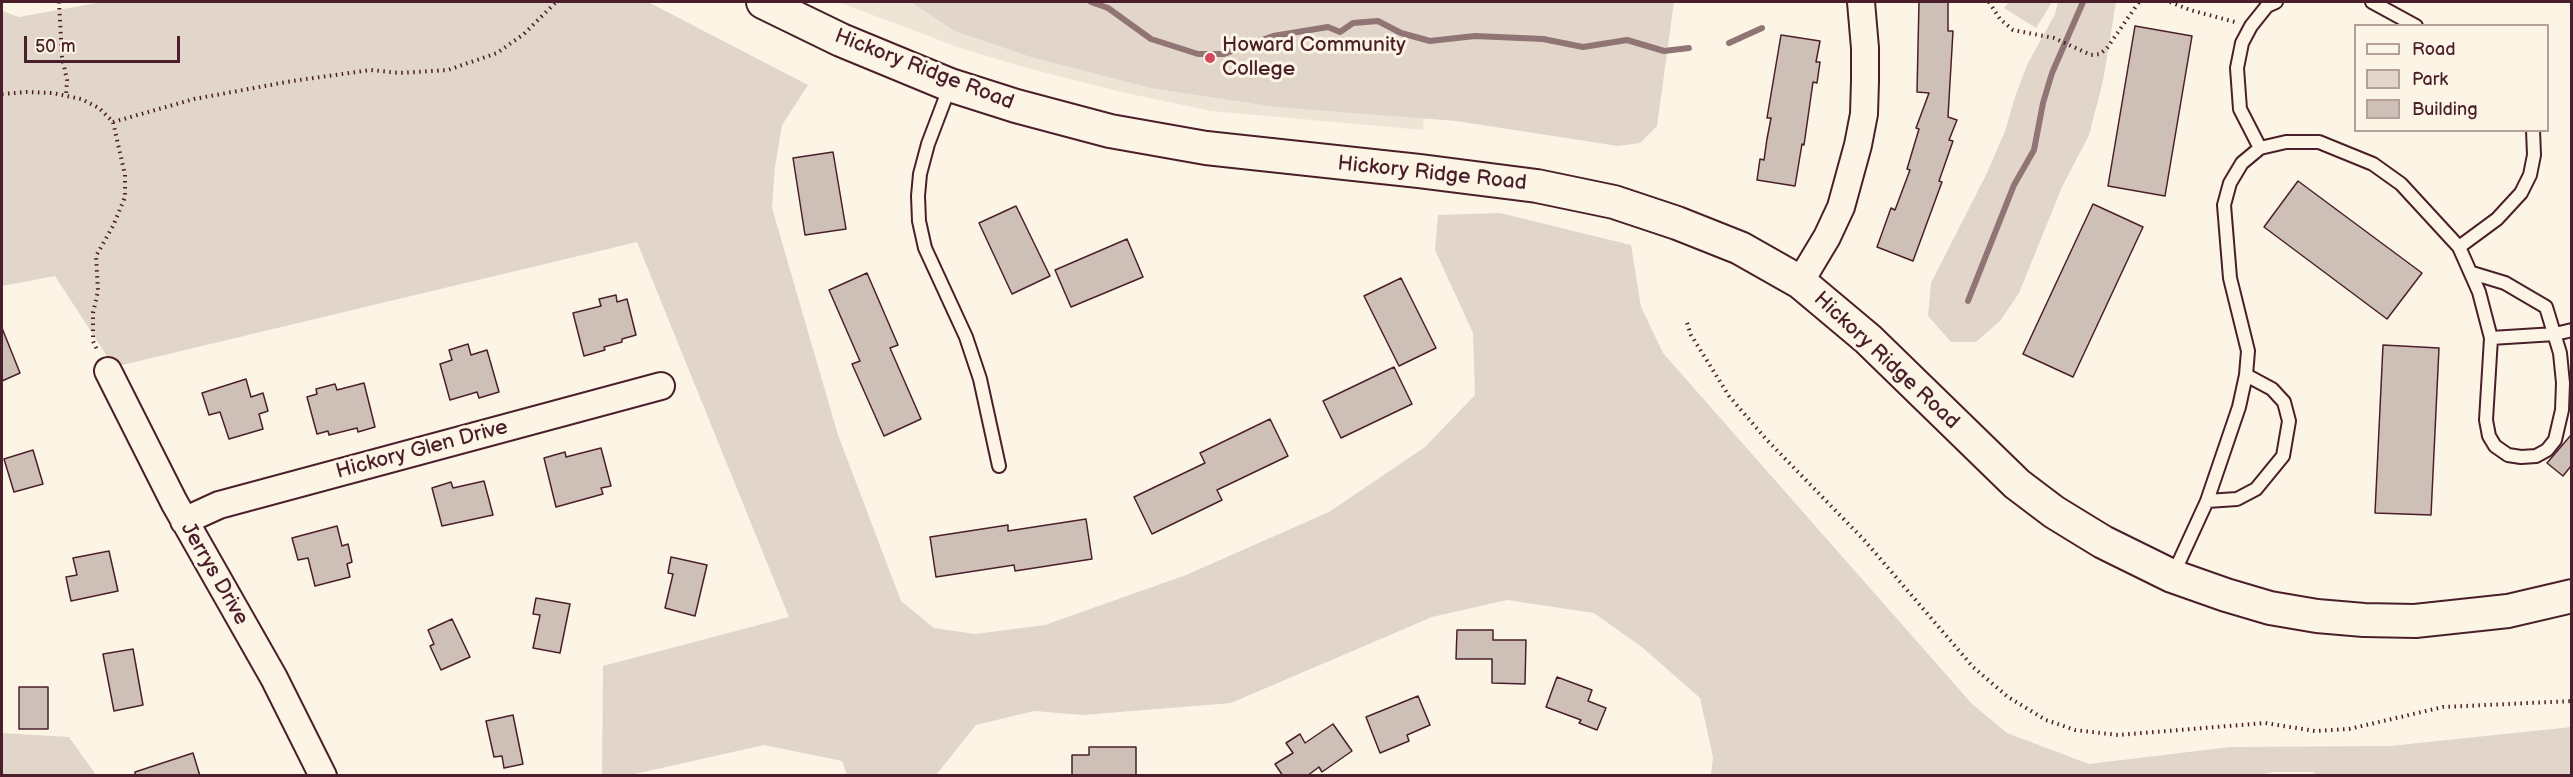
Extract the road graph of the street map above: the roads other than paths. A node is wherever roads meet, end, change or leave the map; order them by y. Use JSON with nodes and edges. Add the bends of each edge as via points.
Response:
{"nodes":[{"id":1,"x":763,"y":2,"type":"edge"},
{"id":2,"x":1861,"y":2,"type":"edge"},
{"id":3,"x":2276,"y":2,"type":"edge"},
{"id":4,"x":2372,"y":2,"type":"edge"},
{"id":5,"x":2412,"y":24,"type":"edge"},
{"id":6,"x":950,"y":85,"type":"junction"},
{"id":7,"x":2533,"y":132,"type":"edge"},
{"id":8,"x":2260,"y":148,"type":"junction"},
{"id":9,"x":2459,"y":247,"type":"junction"},
{"id":10,"x":2472,"y":273,"type":"junction"},
{"id":11,"x":1800,"y":282,"type":"junction"},
{"id":12,"x":2571,"y":330,"type":"edge"},
{"id":13,"x":2555,"y":334,"type":"junction"},
{"id":14,"x":2491,"y":338,"type":"junction"},
{"id":15,"x":108,"y":371,"type":"road end"},
{"id":16,"x":2246,"y":375,"type":"junction"},
{"id":17,"x":661,"y":386,"type":"dead end"},
{"id":18,"x":999,"y":466,"type":"dead end"},
{"id":19,"x":2206,"y":501,"type":"junction"},
{"id":20,"x":184,"y":521,"type":"junction"},
{"id":21,"x":2172,"y":576,"type":"junction"},
{"id":22,"x":2571,"y":596,"type":"edge"},
{"id":23,"x":323,"y":776,"type":"edge"}],
"edges":[{"from":1,"to":6,"type":"street","name":"Hickory Ridge Road"},
{"from":2,"to":11,"type":"street","via":[[1865,81],[1858,145],[1841,207]]},
{"from":3,"to":8,"type":"lane","via":[[2267,6],[2251,26],[2237,68],[2240,109]]},
{"from":4,"to":5,"type":"lane"},
{"from":6,"to":11,"type":"street","name":"Hickory Ridge Road","via":[[1110,130],[1206,148],[1537,186],[1614,202],[1740,248]]},
{"from":6,"to":18,"type":"lane","via":[[920,174],[919,221],[925,248],[966,337],[980,379]]},
{"from":7,"to":9,"type":"lane","via":[[2535,155],[2521,193],[2498,219]]},
{"from":8,"to":9,"type":"lane","via":[[2286,142],[2319,142],[2373,164],[2401,184]]},
{"from":8,"to":16,"type":"lane","via":[[2242,163],[2230,183],[2224,205],[2230,278],[2248,351]]},
{"from":9,"to":10,"type":"lane"},
{"from":10,"to":13,"type":"lane","via":[[2505,283],[2546,307]]},
{"from":10,"to":14,"type":"lane"},
{"from":11,"to":21,"type":"street","name":"Hickory Ridge Road","via":[[1868,339],[2017,484],[2103,542]]},
{"from":12,"to":13,"type":"lane"},
{"from":13,"to":14,"type":"lane"},
{"from":13,"to":14,"type":"lane","via":[[2563,383],[2560,426],[2547,450],[2521,457],[2508,455],[2489,436],[2486,411]]},
{"from":15,"to":20,"type":"street","name":"Jerrys Drive"},
{"from":16,"to":19,"type":"lane"},
{"from":16,"to":19,"type":"lane","via":[[2272,389],[2284,402],[2289,421],[2283,456],[2256,489],[2237,499]]},
{"from":17,"to":20,"type":"street","name":"Hickory Glen Drive","via":[[219,505]]},
{"from":19,"to":21,"type":"lane"},
{"from":20,"to":23,"type":"street","name":"Jerrys Drive","via":[[274,678]]},
{"from":21,"to":22,"type":"street","name":"Hickory Ridge Road","via":[[2270,608],[2364,620],[2460,618]]}]}
